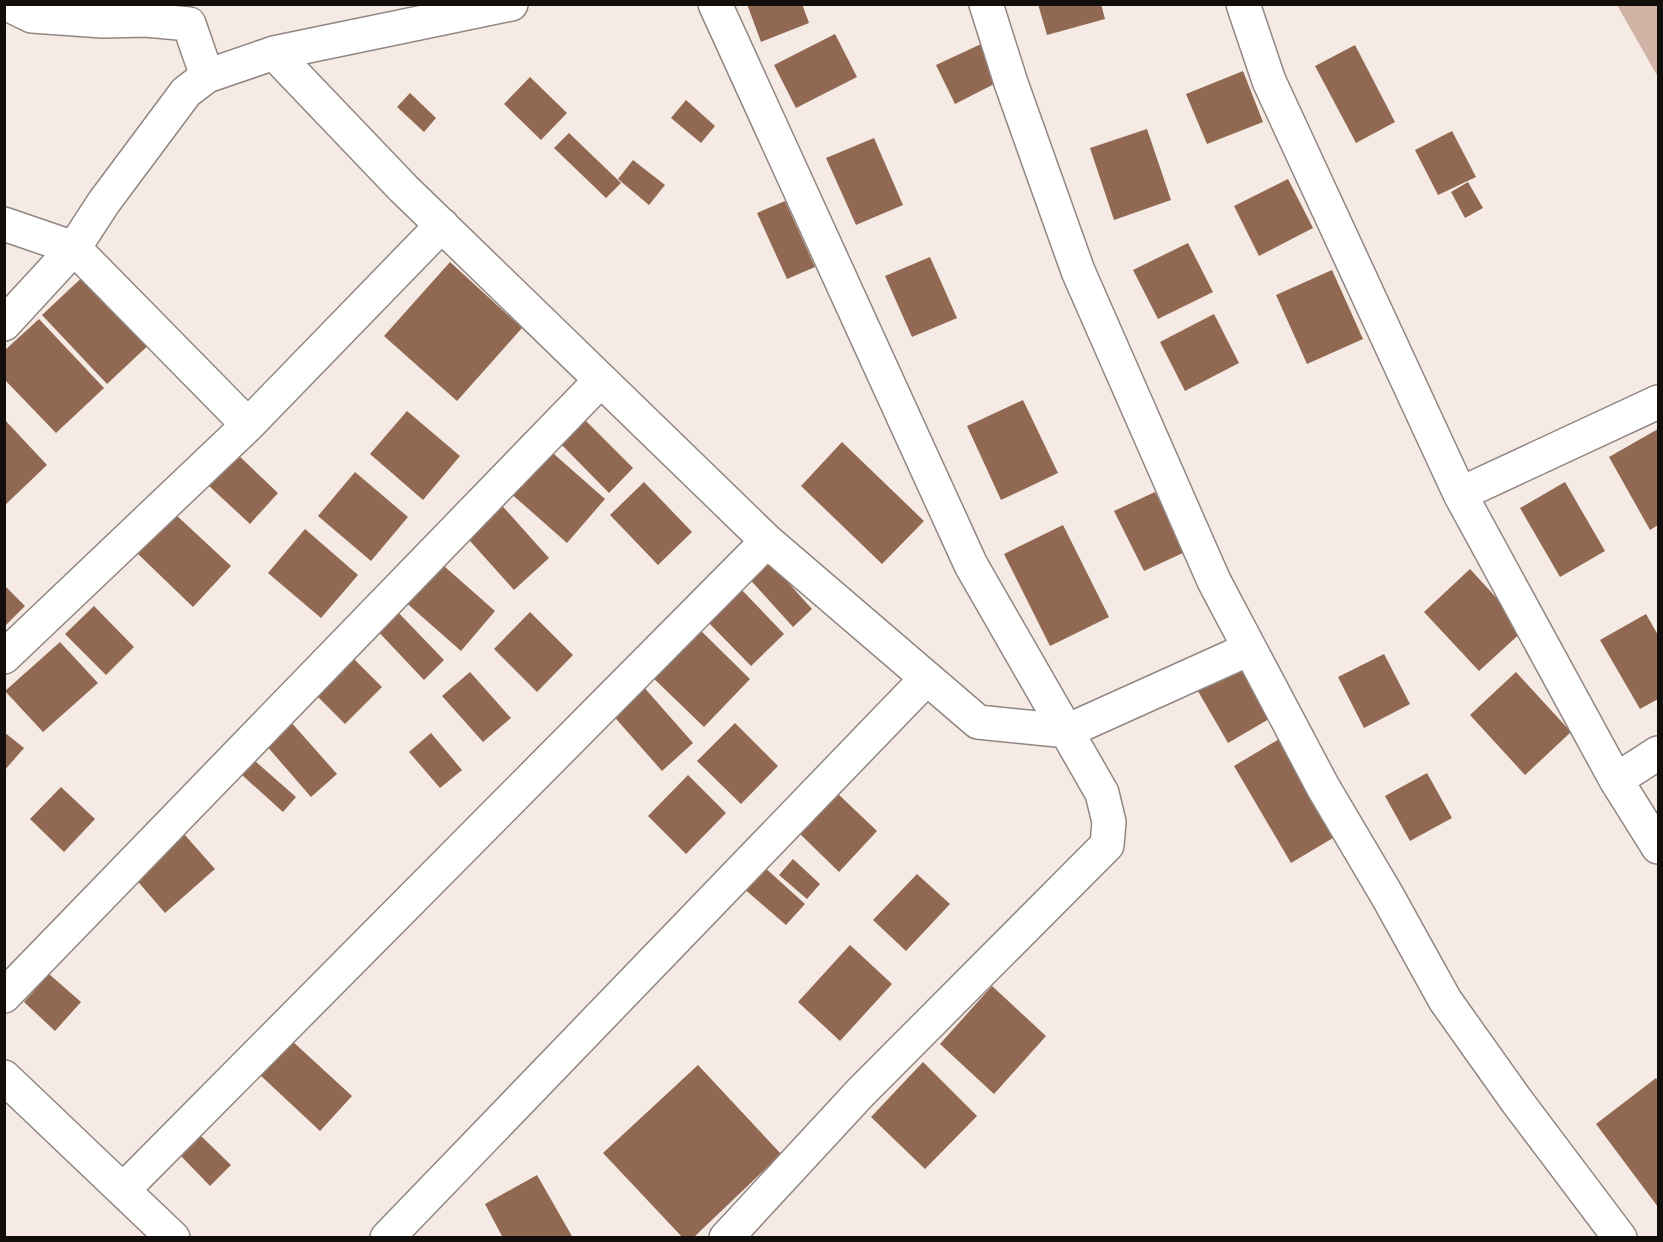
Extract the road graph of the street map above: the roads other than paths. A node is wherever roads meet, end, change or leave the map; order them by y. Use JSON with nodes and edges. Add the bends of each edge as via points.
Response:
{"nodes":[{"id":1,"x":7,"y":4,"type":"edge"},
{"id":2,"x":511,"y":4,"type":"edge"},
{"id":3,"x":715,"y":4,"type":"edge"},
{"id":4,"x":986,"y":4,"type":"edge"},
{"id":5,"x":1244,"y":5,"type":"edge"},
{"id":6,"x":457,"y":10,"type":"edge"},
{"id":7,"x":187,"y":14,"type":"edge"},
{"id":8,"x":274,"y":53,"type":"junction"},
{"id":9,"x":207,"y":76,"type":"junction"},
{"id":10,"x":4,"y":224,"type":"edge"},
{"id":11,"x":441,"y":225,"type":"junction"},
{"id":12,"x":74,"y":248,"type":"junction"},
{"id":13,"x":4,"y":324,"type":"edge"},
{"id":14,"x":602,"y":380,"type":"junction"},
{"id":15,"x":1659,"y":402,"type":"edge"},
{"id":16,"x":248,"y":425,"type":"junction"},
{"id":17,"x":1460,"y":494,"type":"junction"},
{"id":18,"x":767,"y":541,"type":"junction"},
{"id":19,"x":1249,"y":649,"type":"junction"},
{"id":20,"x":4,"y":657,"type":"edge"},
{"id":21,"x":926,"y":679,"type":"junction"},
{"id":22,"x":1066,"y":731,"type":"junction"},
{"id":23,"x":1659,"y":753,"type":"edge"},
{"id":24,"x":1616,"y":780,"type":"junction"},
{"id":25,"x":1659,"y":847,"type":"edge"},
{"id":26,"x":4,"y":996,"type":"edge"},
{"id":27,"x":4,"y":1077,"type":"edge"},
{"id":28,"x":123,"y":1190,"type":"junction"},
{"id":29,"x":173,"y":1238,"type":"edge"},
{"id":30,"x":387,"y":1238,"type":"edge"},
{"id":31,"x":726,"y":1238,"type":"edge"},
{"id":32,"x":1620,"y":1238,"type":"edge"}],
"edges":[{"from":1,"to":7,"type":"street","via":[[32,16],[103,21]]},
{"from":2,"to":6,"type":"street"},
{"from":3,"to":22,"type":"street","via":[[971,565]]},
{"from":4,"to":19,"type":"street","via":[[1078,270],[1214,581]]},
{"from":5,"to":17,"type":"street","via":[[1269,81]]},
{"from":6,"to":8,"type":"street"},
{"from":7,"to":9,"type":"street"},
{"from":8,"to":9,"type":"street"},
{"from":8,"to":11,"type":"street"},
{"from":9,"to":12,"type":"street","via":[[186,92]]},
{"from":10,"to":12,"type":"street"},
{"from":11,"to":14,"type":"street"},
{"from":11,"to":16,"type":"street"},
{"from":12,"to":13,"type":"street"},
{"from":12,"to":16,"type":"street"},
{"from":14,"to":18,"type":"street"},
{"from":14,"to":26,"type":"street"},
{"from":15,"to":17,"type":"street"},
{"from":16,"to":20,"type":"street"},
{"from":17,"to":24,"type":"street"},
{"from":18,"to":21,"type":"street"},
{"from":18,"to":28,"type":"street"},
{"from":19,"to":22,"type":"street"},
{"from":19,"to":32,"type":"street","via":[[1445,1000]]},
{"from":21,"to":22,"type":"street","via":[[978,722]]},
{"from":21,"to":30,"type":"street"},
{"from":22,"to":31,"type":"street","via":[[1102,793],[1109,822],[1107,845],[861,1092]]},
{"from":23,"to":24,"type":"street"},
{"from":24,"to":25,"type":"street"},
{"from":27,"to":28,"type":"street"},
{"from":28,"to":29,"type":"street"}]}
